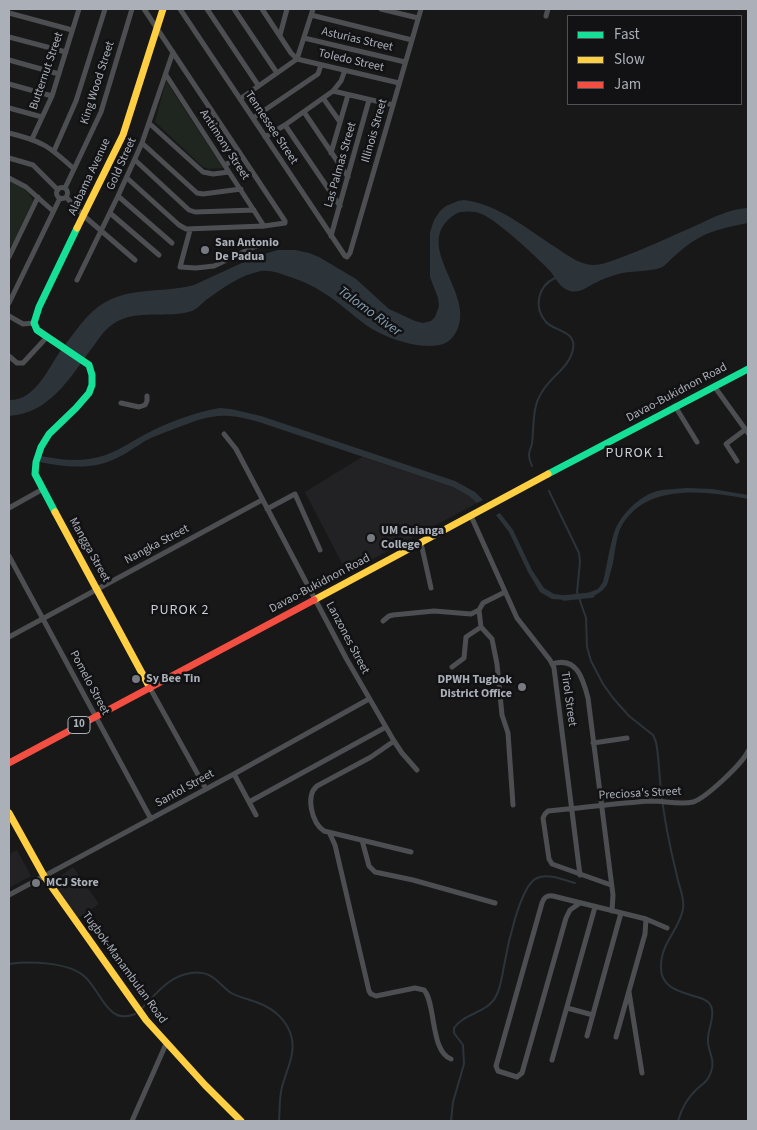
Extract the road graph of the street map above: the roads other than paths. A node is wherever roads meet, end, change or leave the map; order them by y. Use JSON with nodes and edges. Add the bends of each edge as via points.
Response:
{"nodes":[{"id":1,"x":79,"y":9,"type":"edge"},
{"id":2,"x":105,"y":9,"type":"edge"},
{"id":3,"x":132,"y":9,"type":"edge"},
{"id":4,"x":144,"y":9,"type":"edge"},
{"id":5,"x":163,"y":9,"type":"edge"},
{"id":6,"x":180,"y":9,"type":"edge"},
{"id":7,"x":207,"y":9,"type":"edge"},
{"id":8,"x":234,"y":9,"type":"edge"},
{"id":9,"x":263,"y":9,"type":"edge"},
{"id":10,"x":287,"y":9,"type":"edge"},
{"id":11,"x":313,"y":9,"type":"edge"},
{"id":12,"x":381,"y":9,"type":"edge"},
{"id":13,"x":421,"y":9,"type":"edge"},
{"id":14,"x":548,"y":9,"type":"edge"},
{"id":15,"x":9,"y":13,"type":"edge"},
{"id":16,"x":311,"y":15,"type":"junction"},
{"id":17,"x":546,"y":16,"type":"dead end"},
{"id":18,"x":418,"y":18,"type":"junction"},
{"id":19,"x":157,"y":28,"type":"junction"},
{"id":20,"x":72,"y":30,"type":"junction"},
{"id":21,"x":280,"y":35,"type":"junction"},
{"id":22,"x":9,"y":37,"type":"edge"},
{"id":23,"x":304,"y":38,"type":"junction"},
{"id":24,"x":412,"y":40,"type":"junction"},
{"id":25,"x":66,"y":52,"type":"junction"},
{"id":26,"x":173,"y":52,"type":"junction"},
{"id":27,"x":297,"y":59,"type":"junction"},
{"id":28,"x":9,"y":60,"type":"edge"},
{"id":29,"x":405,"y":62,"type":"junction"},
{"id":30,"x":321,"y":65,"type":"junction"},
{"id":31,"x":345,"y":70,"type":"junction"},
{"id":32,"x":277,"y":73,"type":"junction"},
{"id":33,"x":59,"y":74,"type":"junction"},
{"id":34,"x":166,"y":75,"type":"junction"},
{"id":35,"x":399,"y":83,"type":"junction"},
{"id":36,"x":9,"y":84,"type":"edge"},
{"id":37,"x":258,"y":85,"type":"junction"},
{"id":38,"x":333,"y":91,"type":"junction"},
{"id":39,"x":348,"y":95,"type":"junction"},
{"id":40,"x":52,"y":96,"type":"junction"},
{"id":41,"x":323,"y":98,"type":"junction"},
{"id":42,"x":240,"y":99,"type":"junction"},
{"id":43,"x":369,"y":100,"type":"junction"},
{"id":44,"x":393,"y":105,"type":"junction"},
{"id":45,"x":9,"y":108,"type":"edge"},
{"id":46,"x":304,"y":112,"type":"junction"},
{"id":47,"x":42,"y":117,"type":"junction"},
{"id":48,"x":253,"y":118,"type":"junction"},
{"id":49,"x":340,"y":122,"type":"junction"},
{"id":50,"x":150,"y":124,"type":"junction"},
{"id":51,"x":285,"y":125,"type":"junction"},
{"id":52,"x":9,"y":133,"type":"edge"},
{"id":53,"x":265,"y":137,"type":"junction"},
{"id":54,"x":32,"y":139,"type":"junction"},
{"id":55,"x":142,"y":143,"type":"junction"},
{"id":56,"x":54,"y":151,"type":"junction"},
{"id":57,"x":330,"y":153,"type":"junction"},
{"id":58,"x":241,"y":156,"type":"junction"},
{"id":59,"x":9,"y":158,"type":"edge"},
{"id":60,"x":135,"y":160,"type":"junction"},
{"id":61,"x":225,"y":165,"type":"junction"},
{"id":62,"x":74,"y":169,"type":"junction"},
{"id":63,"x":229,"y":172,"type":"junction"},
{"id":64,"x":348,"y":177,"type":"junction"},
{"id":65,"x":9,"y":178,"type":"edge"},
{"id":66,"x":127,"y":178,"type":"junction"},
{"id":67,"x":65,"y":188,"type":"junction"},
{"id":68,"x":241,"y":189,"type":"junction"},
{"id":69,"x":58,"y":190,"type":"junction"},
{"id":70,"x":118,"y":196,"type":"junction"},
{"id":71,"x":38,"y":197,"type":"junction"},
{"id":72,"x":63,"y":197,"type":"junction"},
{"id":73,"x":340,"y":206,"type":"junction"},
{"id":74,"x":254,"y":210,"type":"junction"},
{"id":75,"x":54,"y":211,"type":"junction"},
{"id":76,"x":110,"y":213,"type":"junction"},
{"id":77,"x":84,"y":216,"type":"junction"},
{"id":78,"x":264,"y":226,"type":"junction"},
{"id":79,"x":101,"y":230,"type":"junction"},
{"id":80,"x":190,"y":230,"type":"junction"},
{"id":81,"x":331,"y":236,"type":"junction"},
{"id":82,"x":277,"y":242,"type":"dead end"},
{"id":83,"x":172,"y":243,"type":"dead end"},
{"id":84,"x":9,"y":255,"type":"edge"},
{"id":85,"x":159,"y":255,"type":"dead end"},
{"id":86,"x":347,"y":257,"type":"joint"},
{"id":87,"x":134,"y":260,"type":"dead end"},
{"id":88,"x":77,"y":280,"type":"dead end"},
{"id":89,"x":9,"y":304,"type":"edge"},
{"id":90,"x":9,"y":316,"type":"edge"},
{"id":91,"x":34,"y":324,"type":"junction"},
{"id":92,"x":50,"y":339,"type":"junction"},
{"id":93,"x":9,"y":356,"type":"edge"},
{"id":94,"x":748,"y":369,"type":"edge"},
{"id":95,"x":714,"y":386,"type":"junction"},
{"id":96,"x":147,"y":396,"type":"dead end"},
{"id":97,"x":122,"y":403,"type":"dead end"},
{"id":98,"x":675,"y":406,"type":"junction"},
{"id":99,"x":747,"y":431,"type":"edge"},
{"id":100,"x":224,"y":434,"type":"dead end"},
{"id":101,"x":697,"y":442,"type":"dead end"},
{"id":102,"x":737,"y":461,"type":"dead end"},
{"id":103,"x":43,"y":489,"type":"junction"},
{"id":104,"x":262,"y":500,"type":"junction"},
{"id":105,"x":9,"y":508,"type":"edge"},
{"id":106,"x":267,"y":509,"type":"junction"},
{"id":107,"x":471,"y":516,"type":"junction"},
{"id":108,"x":421,"y":543,"type":"junction"},
{"id":109,"x":320,"y":550,"type":"dead end"},
{"id":110,"x":9,"y":556,"type":"edge"},
{"id":111,"x":431,"y":588,"type":"dead end"},
{"id":112,"x":98,"y":589,"type":"junction"},
{"id":113,"x":505,"y":592,"type":"junction"},
{"id":114,"x":315,"y":599,"type":"junction"},
{"id":115,"x":479,"y":610,"type":"junction"},
{"id":116,"x":43,"y":619,"type":"junction"},
{"id":117,"x":383,"y":621,"type":"dead end"},
{"id":118,"x":481,"y":627,"type":"junction"},
{"id":119,"x":9,"y":637,"type":"edge"},
{"id":120,"x":552,"y":664,"type":"junction"},
{"id":121,"x":452,"y":666,"type":"dead end"},
{"id":122,"x":150,"y":688,"type":"junction"},
{"id":123,"x":369,"y":699,"type":"junction"},
{"id":124,"x":96,"y":716,"type":"junction"},
{"id":125,"x":386,"y":727,"type":"junction"},
{"id":126,"x":627,"y":738,"type":"dead end"},
{"id":127,"x":394,"y":741,"type":"junction"},
{"id":128,"x":593,"y":743,"type":"junction"},
{"id":129,"x":748,"y":750,"type":"edge"},
{"id":130,"x":9,"y":763,"type":"edge"},
{"id":131,"x":417,"y":770,"type":"dead end"},
{"id":132,"x":234,"y":774,"type":"junction"},
{"id":133,"x":206,"y":789,"type":"junction"},
{"id":134,"x":249,"y":802,"type":"junction"},
{"id":135,"x":513,"y":806,"type":"dead end"},
{"id":136,"x":600,"y":806,"type":"junction"},
{"id":137,"x":572,"y":809,"type":"junction"},
{"id":138,"x":9,"y":813,"type":"edge"},
{"id":139,"x":256,"y":815,"type":"dead end"},
{"id":140,"x":151,"y":819,"type":"junction"},
{"id":141,"x":330,"y":834,"type":"junction"},
{"id":142,"x":362,"y":840,"type":"junction"},
{"id":143,"x":412,"y":852,"type":"dead end"},
{"id":144,"x":580,"y":875,"type":"junction"},
{"id":145,"x":44,"y":876,"type":"junction"},
{"id":146,"x":611,"y":885,"type":"junction"},
{"id":147,"x":9,"y":895,"type":"edge"},
{"id":148,"x":495,"y":903,"type":"dead end"},
{"id":149,"x":580,"y":903,"type":"junction"},
{"id":150,"x":596,"y":907,"type":"junction"},
{"id":151,"x":612,"y":911,"type":"junction"},
{"id":152,"x":621,"y":913,"type":"junction"},
{"id":153,"x":646,"y":919,"type":"junction"},
{"id":154,"x":668,"y":928,"type":"dead end"},
{"id":155,"x":628,"y":991,"type":"junction"},
{"id":156,"x":567,"y":1008,"type":"junction"},
{"id":157,"x":593,"y":1015,"type":"junction"},
{"id":158,"x":587,"y":1036,"type":"dead end"},
{"id":159,"x":616,"y":1037,"type":"dead end"},
{"id":160,"x":166,"y":1044,"type":"junction"},
{"id":161,"x":451,"y":1059,"type":"dead end"},
{"id":162,"x":552,"y":1060,"type":"dead end"},
{"id":163,"x":642,"y":1073,"type":"dead end"},
{"id":164,"x":132,"y":1121,"type":"edge"},
{"id":165,"x":242,"y":1121,"type":"edge"}],
"edges":[{"from":1,"to":20,"type":"street","name":"Butternut Street"},
{"from":2,"to":56,"type":"street","via":[[76,102]]},
{"from":3,"to":62,"type":"street","name":"King Wood Street","via":[[101,112]]},
{"from":4,"to":19,"type":"street"},
{"from":5,"to":19,"type":"main road","name":"Alabama Avenue"},
{"from":6,"to":42,"type":"street","name":"Tennessee Street"},
{"from":7,"to":37,"type":"street"},
{"from":8,"to":32,"type":"street"},
{"from":9,"to":21,"type":"street"},
{"from":10,"to":21,"type":"street"},
{"from":11,"to":16,"type":"street"},
{"from":12,"to":18,"type":"street"},
{"from":13,"to":18,"type":"street","name":"Illinois Street"},
{"from":14,"to":17,"type":"street"},
{"from":15,"to":20,"type":"street"},
{"from":16,"to":23,"type":"street"},
{"from":16,"to":24,"type":"street"},
{"from":18,"to":24,"type":"street","name":"Illinois Street"},
{"from":19,"to":26,"type":"street"},
{"from":19,"to":77,"type":"main road","name":"Alabama Avenue","via":[[127,123]]},
{"from":20,"to":25,"type":"street","name":"Butternut Street"},
{"from":21,"to":27,"type":"street"},
{"from":22,"to":25,"type":"street"},
{"from":23,"to":27,"type":"street"},
{"from":23,"to":29,"type":"street","name":"Asturias Street"},
{"from":24,"to":29,"type":"street","name":"Illinois Street"},
{"from":25,"to":33,"type":"street","name":"Butternut Street"},
{"from":26,"to":34,"type":"street","name":"Gold Street"},
{"from":26,"to":58,"type":"street"},
{"from":27,"to":30,"type":"street","name":"Toledo Street"},
{"from":27,"to":32,"type":"street"},
{"from":28,"to":33,"type":"street"},
{"from":29,"to":35,"type":"street","name":"Illinois Street"},
{"from":30,"to":31,"type":"street","name":"Toledo Street"},
{"from":30,"to":48,"type":"street","via":[[318,74]]},
{"from":31,"to":35,"type":"street","name":"Toledo Street"},
{"from":31,"to":38,"type":"street"},
{"from":32,"to":37,"type":"street"},
{"from":33,"to":40,"type":"street","name":"Butternut Street"},
{"from":34,"to":50,"type":"street","name":"Gold Street"},
{"from":34,"to":61,"type":"street","name":"Antimony Street"},
{"from":35,"to":44,"type":"street","name":"Illinois Street"},
{"from":36,"to":40,"type":"street"},
{"from":37,"to":42,"type":"street"},
{"from":38,"to":39,"type":"street"},
{"from":38,"to":41,"type":"street"},
{"from":39,"to":43,"type":"street"},
{"from":39,"to":49,"type":"street"},
{"from":40,"to":47,"type":"street","name":"Butternut Street"},
{"from":41,"to":46,"type":"street"},
{"from":41,"to":49,"type":"street"},
{"from":42,"to":48,"type":"street","name":"Tennessee Street"},
{"from":43,"to":44,"type":"street"},
{"from":43,"to":64,"type":"street","name":"Las Palmas Street"},
{"from":44,"to":86,"type":"street","name":"Illinois Street"},
{"from":45,"to":47,"type":"street"},
{"from":46,"to":51,"type":"street"},
{"from":46,"to":57,"type":"street"},
{"from":47,"to":54,"type":"street","name":"Butternut Street"},
{"from":48,"to":53,"type":"street","name":"Tennessee Street"},
{"from":49,"to":57,"type":"street"},
{"from":50,"to":55,"type":"street","name":"Gold Street"},
{"from":50,"to":63,"type":"street","via":[[203,172]]},
{"from":51,"to":53,"type":"street"},
{"from":51,"to":73,"type":"street"},
{"from":52,"to":54,"type":"street"},
{"from":53,"to":81,"type":"street","name":"Tennessee Street"},
{"from":54,"to":56,"type":"street"},
{"from":55,"to":60,"type":"street","name":"Gold Street"},
{"from":55,"to":68,"type":"street","via":[[197,193]]},
{"from":56,"to":62,"type":"street"},
{"from":57,"to":64,"type":"street"},
{"from":58,"to":61,"type":"street"},
{"from":58,"to":78,"type":"street","via":[[285,221]]},
{"from":59,"to":69,"type":"street","via":[[30,164]]},
{"from":60,"to":66,"type":"street","name":"Gold Street"},
{"from":60,"to":74,"type":"street","via":[[189,210]]},
{"from":61,"to":63,"type":"street","name":"Antimony Street"},
{"from":62,"to":67,"type":"street","name":"King Wood Street"},
{"from":63,"to":68,"type":"street","name":"Antimony Street"},
{"from":64,"to":73,"type":"street","name":"Las Palmas Street"},
{"from":65,"to":71,"type":"street"},
{"from":66,"to":70,"type":"street","name":"Gold Street"},
{"from":66,"to":80,"type":"street","via":[[179,225]]},
{"from":67,"to":69,"type":"street"},
{"from":67,"to":72,"type":"street","via":[[68,192]]},
{"from":68,"to":74,"type":"street","name":"Antimony Street"},
{"from":69,"to":72,"type":"street","via":[[57,194]]},
{"from":70,"to":76,"type":"street","name":"Gold Street"},
{"from":70,"to":83,"type":"street"},
{"from":71,"to":75,"type":"street"},
{"from":71,"to":84,"type":"street"},
{"from":72,"to":75,"type":"street"},
{"from":72,"to":77,"type":"street"},
{"from":73,"to":81,"type":"street","name":"Las Palmas Street"},
{"from":74,"to":78,"type":"street","name":"Antimony Street"},
{"from":75,"to":89,"type":"street"},
{"from":76,"to":79,"type":"street","name":"Gold Street"},
{"from":76,"to":85,"type":"street"},
{"from":77,"to":79,"type":"street"},
{"from":77,"to":91,"type":"main road","name":"Alabama Avenue","via":[[39,307]]},
{"from":78,"to":80,"type":"street"},
{"from":79,"to":87,"type":"street"},
{"from":79,"to":88,"type":"street","name":"Gold Street"},
{"from":80,"to":82,"type":"street","via":[[180,267],[211,267],[256,246]]},
{"from":81,"to":86,"type":"street","name":"Tennessee Street"},
{"from":90,"to":91,"type":"street","via":[[23,324]]},
{"from":91,"to":92,"type":"main road"},
{"from":92,"to":93,"type":"street","via":[[23,363],[17,363]]},
{"from":92,"to":103,"type":"main road","name":"Mangga Street","via":[[88,364],[92,374],[90,394],[51,431],[39,452],[34,470]]},
{"from":94,"to":95,"type":"main road","name":"Davao-Bukidnon Road","number":"10"},
{"from":95,"to":98,"type":"main road","name":"Davao-Bukidnon Road","number":"10"},
{"from":95,"to":99,"type":"street"},
{"from":96,"to":97,"type":"street","via":[[145,405],[139,407]]},
{"from":98,"to":101,"type":"street"},
{"from":98,"to":107,"type":"main road","name":"Davao-Bukidnon Road","number":"10"},
{"from":99,"to":102,"type":"street","via":[[726,444]]},
{"from":100,"to":104,"type":"street","name":"Lanzones Street","via":[[236,449]]},
{"from":103,"to":105,"type":"street"},
{"from":103,"to":112,"type":"main road","name":"Mangga Street"},
{"from":104,"to":106,"type":"street","name":"Lanzones Street"},
{"from":104,"to":112,"type":"street","name":"Nangka Street"},
{"from":106,"to":109,"type":"street","via":[[295,494]]},
{"from":106,"to":114,"type":"street","name":"Lanzones Street"},
{"from":107,"to":108,"type":"main road","name":"Davao-Bukidnon Road","number":"10"},
{"from":107,"to":113,"type":"street","name":"Tirol Street"},
{"from":108,"to":111,"type":"street"},
{"from":108,"to":114,"type":"main road","name":"Davao-Bukidnon Road","number":"10"},
{"from":110,"to":116,"type":"street","name":"Pomelo Street"},
{"from":112,"to":116,"type":"street","name":"Nangka Street"},
{"from":112,"to":122,"type":"main road","name":"Mangga Street"},
{"from":113,"to":115,"type":"street","via":[[486,600]]},
{"from":113,"to":120,"type":"street","name":"Tirol Street","via":[[518,618]]},
{"from":114,"to":122,"type":"main road","name":"Davao-Bukidnon Road","number":"10"},
{"from":114,"to":123,"type":"street","name":"Lanzones Street"},
{"from":115,"to":117,"type":"street","via":[[471,614],[434,611],[393,615]]},
{"from":115,"to":118,"type":"street"},
{"from":116,"to":119,"type":"street","name":"Nangka Street"},
{"from":116,"to":124,"type":"street","name":"Pomelo Street"},
{"from":118,"to":121,"type":"street","via":[[466,637],[464,658]]},
{"from":118,"to":135,"type":"street","via":[[492,639],[497,664],[502,715],[508,733]]},
{"from":120,"to":128,"type":"street","via":[[570,663],[582,678],[588,698]]},
{"from":120,"to":137,"type":"street","name":"Tirol Street"},
{"from":122,"to":124,"type":"main road","name":"Davao-Bukidnon Road","number":"10"},
{"from":122,"to":133,"type":"street","name":"Mangga Street"},
{"from":123,"to":125,"type":"street","name":"Lanzones Street"},
{"from":123,"to":132,"type":"street","name":"Santol Street"},
{"from":124,"to":130,"type":"main road","name":"Davao-Bukidnon Road","number":"10"},
{"from":124,"to":140,"type":"street","name":"Pomelo Street"},
{"from":125,"to":127,"type":"street","name":"Lanzones Street"},
{"from":125,"to":134,"type":"street"},
{"from":126,"to":128,"type":"street"},
{"from":127,"to":131,"type":"street","name":"Lanzones Street"},
{"from":127,"to":141,"type":"street","via":[[312,790],[310,799],[316,823]]},
{"from":128,"to":136,"type":"street"},
{"from":129,"to":136,"type":"street","name":"Preciosa's Street","via":[[739,765],[692,802],[657,801]]},
{"from":132,"to":133,"type":"street","name":"Santol Street"},
{"from":132,"to":134,"type":"street"},
{"from":133,"to":140,"type":"street","name":"Santol Street"},
{"from":134,"to":139,"type":"street"},
{"from":136,"to":137,"type":"street","name":"Preciosa's Street"},
{"from":136,"to":146,"type":"street"},
{"from":137,"to":144,"type":"street","name":"Tirol Street"},
{"from":137,"to":144,"type":"street","name":"Preciosa's Street","via":[[548,812],[544,818],[552,864]]},
{"from":138,"to":145,"type":"main road","name":"Tugbok-Manambulan Road"},
{"from":140,"to":145,"type":"street","name":"Santol Street"},
{"from":141,"to":142,"type":"street"},
{"from":141,"to":161,"type":"street","via":[[369,991],[376,996],[415,988],[424,990],[428,994],[442,1051]]},
{"from":142,"to":143,"type":"street"},
{"from":142,"to":148,"type":"street","via":[[369,866],[375,872]]},
{"from":144,"to":146,"type":"street"},
{"from":145,"to":147,"type":"street","name":"Santol Street"},
{"from":145,"to":160,"type":"main road","name":"Tugbok-Manambulan Road"},
{"from":146,"to":151,"type":"street"},
{"from":149,"to":149,"type":"street","via":[[550,895],[543,900],[496,1066],[499,1072],[517,1077],[522,1073],[566,918],[570,910]]},
{"from":149,"to":150,"type":"street"},
{"from":150,"to":151,"type":"street"},
{"from":150,"to":156,"type":"street"},
{"from":151,"to":152,"type":"street"},
{"from":152,"to":153,"type":"street"},
{"from":152,"to":157,"type":"street"},
{"from":153,"to":154,"type":"street"},
{"from":153,"to":155,"type":"street"},
{"from":155,"to":159,"type":"street"},
{"from":155,"to":163,"type":"street"},
{"from":156,"to":157,"type":"street"},
{"from":156,"to":162,"type":"street"},
{"from":157,"to":158,"type":"street"},
{"from":160,"to":164,"type":"street"},
{"from":160,"to":165,"type":"main road","name":"Tugbok-Manambulan Road"}]}
